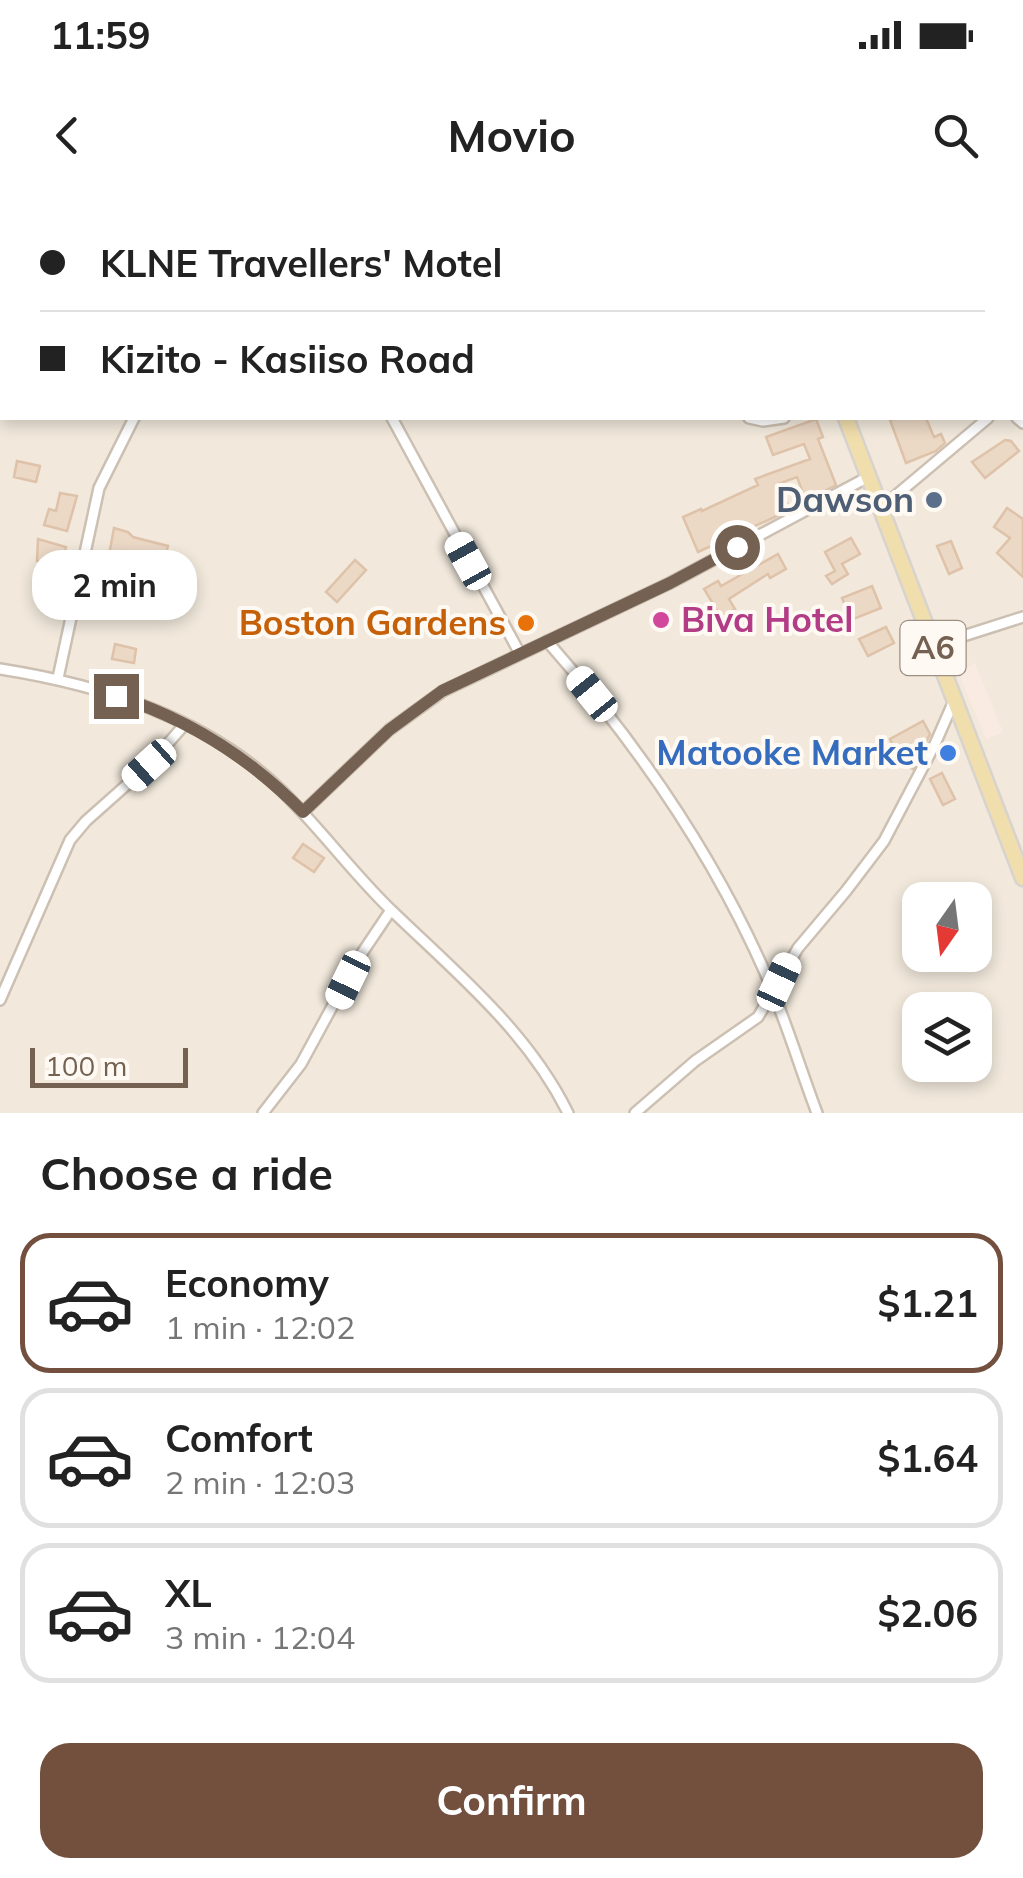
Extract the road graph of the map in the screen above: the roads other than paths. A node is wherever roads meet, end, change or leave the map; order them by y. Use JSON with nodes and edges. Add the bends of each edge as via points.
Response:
{"nodes":[{"id":1,"x":133,"y":420,"type":"edge"},
{"id":2,"x":393,"y":420,"type":"edge"},
{"id":3,"x":847,"y":420,"type":"edge"},
{"id":4,"x":986,"y":420,"type":"edge"},
{"id":5,"x":870,"y":476,"type":"junction"},
{"id":6,"x":881,"y":508,"type":"junction"},
{"id":7,"x":1023,"y":617,"type":"edge"},
{"id":8,"x":547,"y":641,"type":"junction"},
{"id":9,"x":932,"y":646,"type":"junction"},
{"id":10,"x":518,"y":652,"type":"junction"},
{"id":11,"x":0,"y":669,"type":"edge"},
{"id":12,"x":58,"y":678,"type":"junction"},
{"id":13,"x":953,"y":703,"type":"junction"},
{"id":14,"x":185,"y":724,"type":"junction"},
{"id":15,"x":303,"y":812,"type":"junction"},
{"id":16,"x":1023,"y":878,"type":"edge"},
{"id":17,"x":390,"y":910,"type":"junction"},
{"id":18,"x":773,"y":994,"type":"junction"},
{"id":19,"x":0,"y":1000,"type":"edge"},
{"id":20,"x":758,"y":1017,"type":"junction"},
{"id":21,"x":782,"y":1019,"type":"junction"},
{"id":22,"x":263,"y":1113,"type":"edge"},
{"id":23,"x":568,"y":1113,"type":"edge"},
{"id":24,"x":635,"y":1113,"type":"edge"},
{"id":25,"x":817,"y":1113,"type":"edge"}],
"edges":[{"from":1,"to":12,"type":"street","via":[[100,488]]},
{"from":2,"to":10,"type":"street"},
{"from":3,"to":5,"type":"main road","number":"A6"},
{"from":4,"to":6,"type":"street"},
{"from":5,"to":6,"type":"main road","number":"A6"},
{"from":5,"to":8,"type":"street"},
{"from":6,"to":9,"type":"main road","number":"A6"},
{"from":7,"to":9,"type":"street"},
{"from":8,"to":10,"type":"street"},
{"from":8,"to":18,"type":"street","via":[[672,802],[731,903]]},
{"from":9,"to":13,"type":"main road","number":"A6"},
{"from":10,"to":15,"type":"street","via":[[416,708]]},
{"from":11,"to":12,"type":"street"},
{"from":12,"to":14,"type":"street"},
{"from":13,"to":16,"type":"main road","number":"A6"},
{"from":13,"to":18,"type":"street","via":[[884,841],[798,948]]},
{"from":14,"to":15,"type":"street","via":[[254,765]]},
{"from":14,"to":19,"type":"street","via":[[70,840]]},
{"from":15,"to":17,"type":"street"},
{"from":17,"to":22,"type":"street","via":[[286,1088]]},
{"from":17,"to":23,"type":"street","via":[[518,1036]]},
{"from":18,"to":20,"type":"street"},
{"from":18,"to":21,"type":"street"},
{"from":20,"to":21,"type":"street"},
{"from":20,"to":24,"type":"street"},
{"from":21,"to":25,"type":"street"}]}
